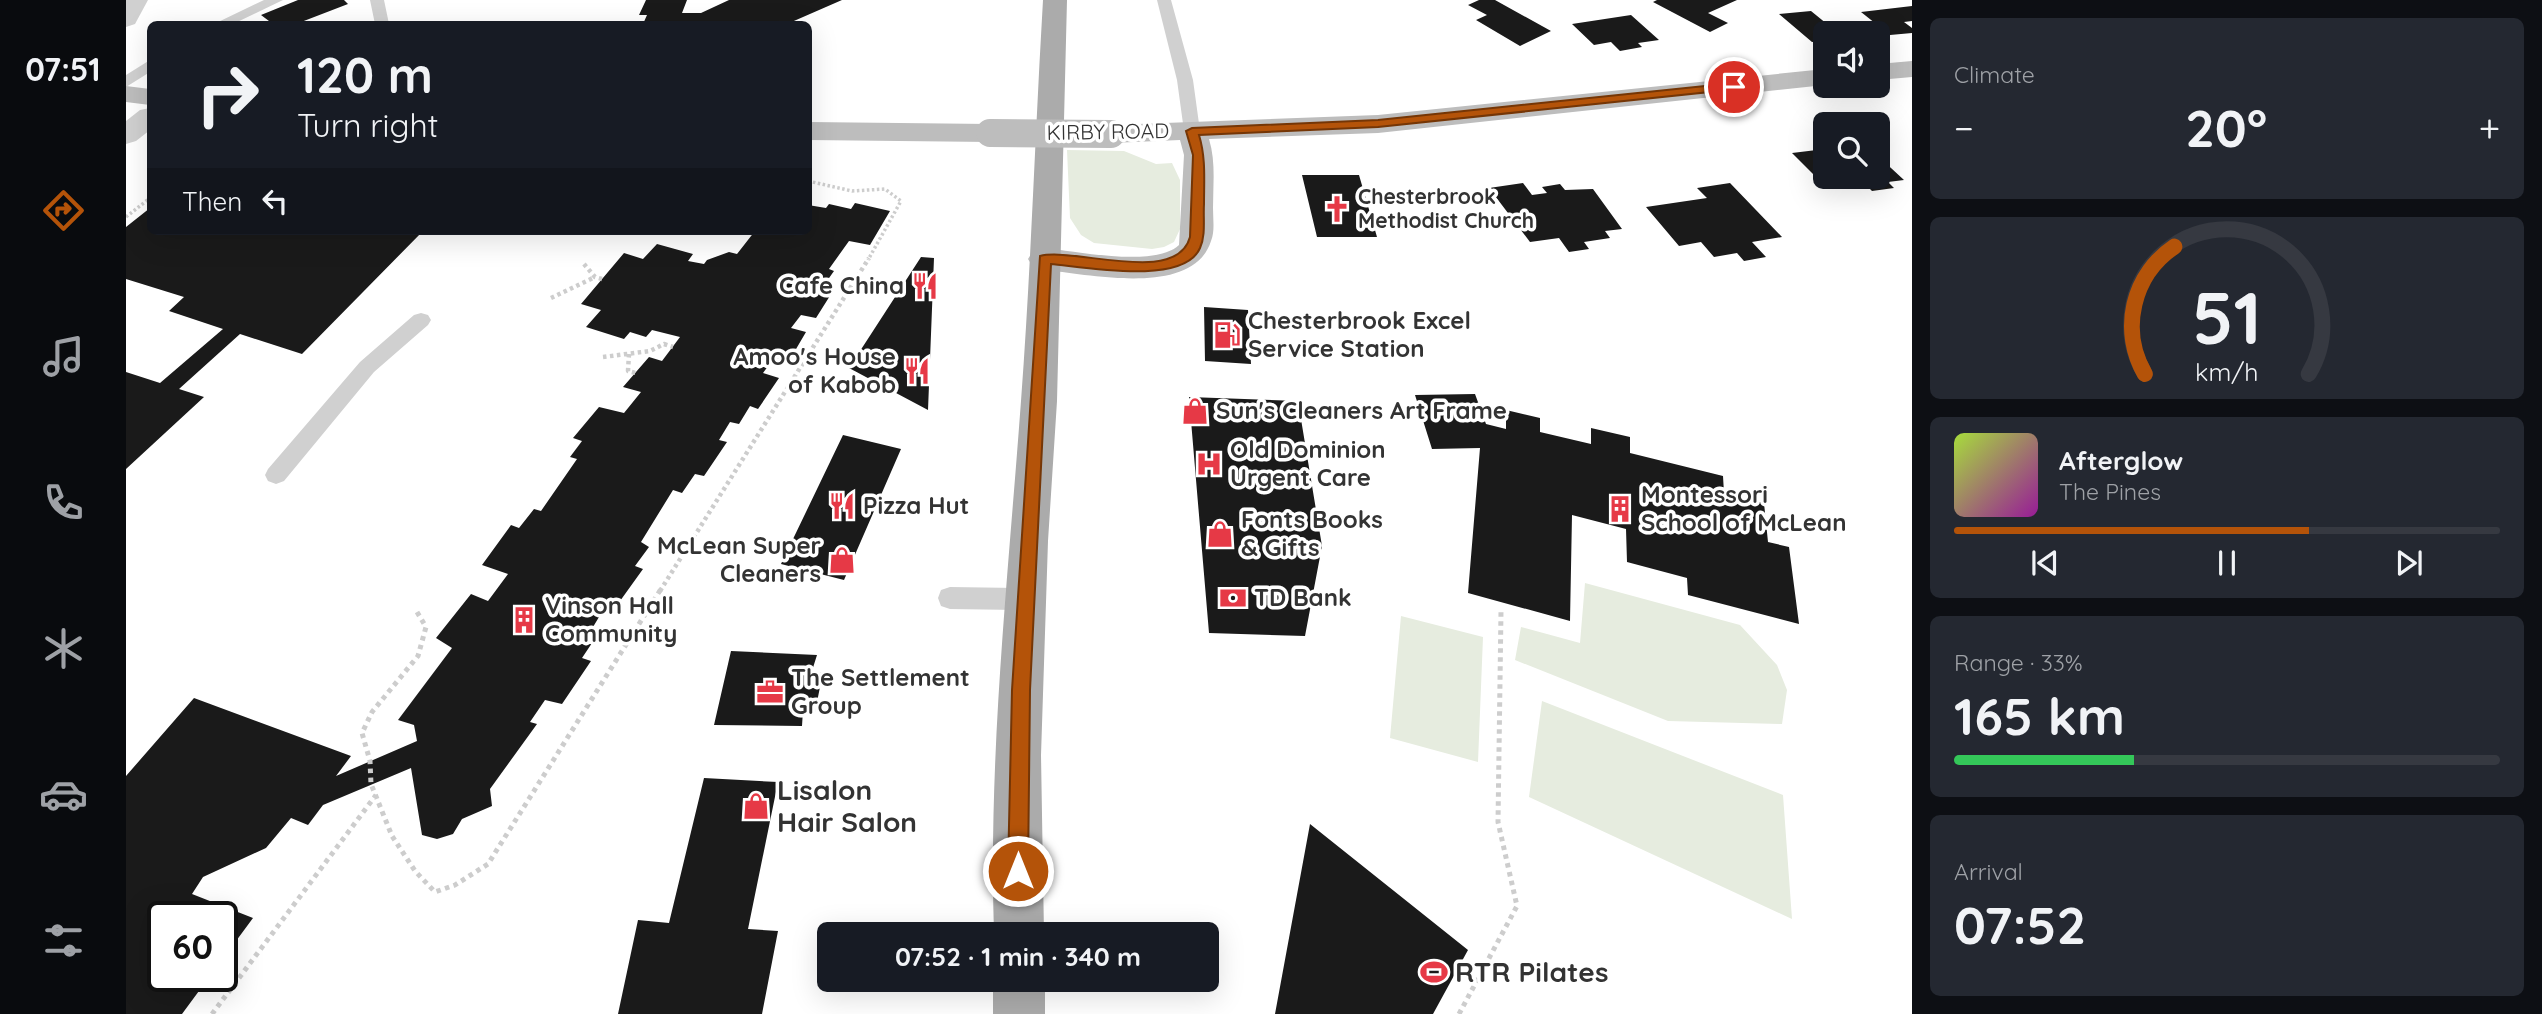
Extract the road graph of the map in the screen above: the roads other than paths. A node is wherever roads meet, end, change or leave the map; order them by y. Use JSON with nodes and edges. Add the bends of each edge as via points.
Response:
{"nodes":[{"id":1,"x":136,"y":0,"type":"edge"},
{"id":2,"x":276,"y":0,"type":"edge"},
{"id":3,"x":377,"y":0,"type":"edge"},
{"id":4,"x":1055,"y":0,"type":"edge"},
{"id":5,"x":1164,"y":0,"type":"edge"},
{"id":6,"x":126,"y":19,"type":"edge"},
{"id":7,"x":229,"y":21,"type":"edge"},
{"id":8,"x":381,"y":21,"type":"edge"},
{"id":9,"x":147,"y":67,"type":"edge"},
{"id":10,"x":1912,"y":68,"type":"edge"},
{"id":11,"x":1890,"y":71,"type":"edge"},
{"id":12,"x":1813,"y":78,"type":"edge"},
{"id":13,"x":126,"y":82,"type":"edge"},
{"id":14,"x":126,"y":94,"type":"edge"},
{"id":15,"x":147,"y":97,"type":"edge"},
{"id":16,"x":147,"y":118,"type":"edge"},
{"id":17,"x":812,"y":131,"type":"edge"},
{"id":18,"x":1192,"y":131,"type":"junction"},
{"id":19,"x":126,"y":135,"type":"edge"},
{"id":20,"x":1044,"y":259,"type":"junction"},
{"id":21,"x":421,"y":320,"type":"dead end"},
{"id":22,"x":276,"y":475,"type":"dead end"},
{"id":23,"x":950,"y":598,"type":"dead end"},
{"id":24,"x":1026,"y":599,"type":"junction"},
{"id":25,"x":1018,"y":922,"type":"edge"},
{"id":26,"x":1019,"y":992,"type":"edge"},
{"id":27,"x":1019,"y":1014,"type":"edge"}],
"edges":[{"from":1,"to":6,"type":"street"},
{"from":2,"to":7,"type":"lane"},
{"from":3,"to":8,"type":"lane"},
{"from":4,"to":20,"type":"main road"},
{"from":5,"to":18,"type":"lane","via":[[1185,80]]},
{"from":9,"to":13,"type":"lane"},
{"from":10,"to":11,"type":"main road"},
{"from":12,"to":18,"type":"main road","name":"KIRBY ROAD","via":[[1378,124]]},
{"from":14,"to":15,"type":"main road"},
{"from":16,"to":19,"type":"street"},
{"from":17,"to":18,"type":"main road","name":"KIRBY ROAD","bridge":true},
{"from":18,"to":20,"type":"main road","via":[[1199,155],[1198,226],[1194,248],[1182,260],[1164,266],[1132,266]]},
{"from":20,"to":24,"type":"main road"},
{"from":21,"to":22,"type":"lane","via":[[367,367]]},
{"from":23,"to":24,"type":"lane"},
{"from":24,"to":25,"type":"main road","via":[[1018,755]]},
{"from":26,"to":27,"type":"main road"}]}
